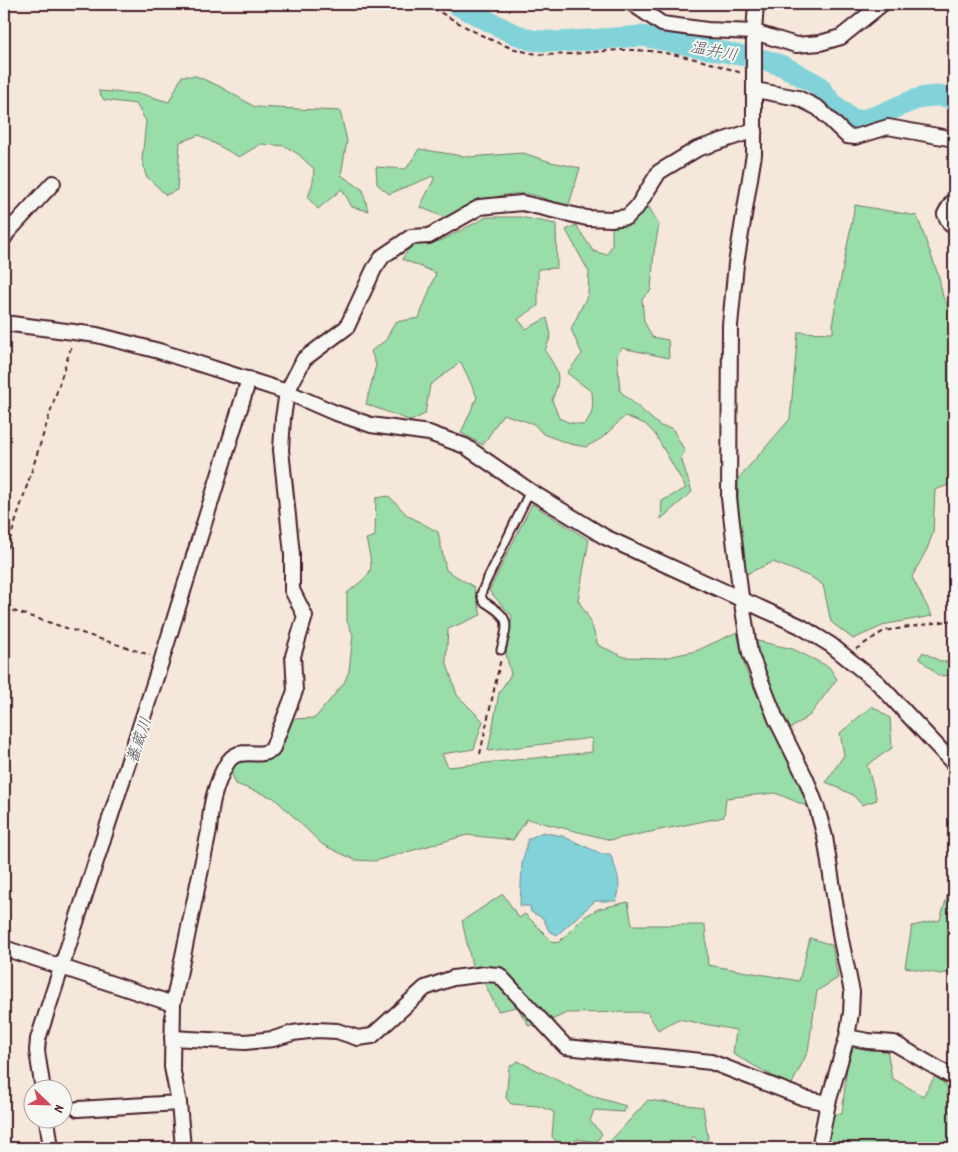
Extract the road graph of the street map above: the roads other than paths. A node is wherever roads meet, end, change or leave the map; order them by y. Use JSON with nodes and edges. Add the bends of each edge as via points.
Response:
{"nodes":[{"id":1,"x":633,"y":4,"type":"edge"},
{"id":2,"x":756,"y":4,"type":"edge"},
{"id":3,"x":882,"y":4,"type":"edge"},
{"id":4,"x":754,"y":37,"type":"junction"},
{"id":5,"x":755,"y":81,"type":"junction"},
{"id":6,"x":755,"y":130,"type":"junction"},
{"id":7,"x":954,"y":139,"type":"edge"},
{"id":8,"x":53,"y":183,"type":"dead end"},
{"id":9,"x":954,"y":200,"type":"edge"},
{"id":10,"x":954,"y":227,"type":"edge"},
{"id":11,"x":4,"y":238,"type":"edge"},
{"id":12,"x":4,"y":323,"type":"edge"},
{"id":13,"x":250,"y":379,"type":"junction"},
{"id":14,"x":287,"y":392,"type":"junction"},
{"id":15,"x":530,"y":491,"type":"junction"},
{"id":16,"x":741,"y":597,"type":"junction"},
{"id":17,"x":501,"y":650,"type":"road end"},
{"id":18,"x":954,"y":764,"type":"edge"},
{"id":19,"x":4,"y":948,"type":"edge"},
{"id":20,"x":64,"y":968,"type":"junction"},
{"id":21,"x":173,"y":1004,"type":"junction"},
{"id":22,"x":847,"y":1037,"type":"junction"},
{"id":23,"x":172,"y":1038,"type":"junction"},
{"id":24,"x":954,"y":1078,"type":"edge"},
{"id":25,"x":42,"y":1080,"type":"edge"},
{"id":26,"x":179,"y":1103,"type":"junction"},
{"id":27,"x":828,"y":1103,"type":"junction"},
{"id":28,"x":78,"y":1110,"type":"dead end"},
{"id":29,"x":48,"y":1130,"type":"edge"},
{"id":30,"x":51,"y":1148,"type":"edge"},
{"id":31,"x":183,"y":1148,"type":"edge"},
{"id":32,"x":819,"y":1148,"type":"edge"}],
"edges":[{"from":1,"to":4,"type":"street","via":[[662,24]]},
{"from":2,"to":4,"type":"street"},
{"from":3,"to":4,"type":"street","via":[[841,37],[820,44],[796,45]]},
{"from":4,"to":5,"type":"street"},
{"from":5,"to":6,"type":"street"},
{"from":5,"to":7,"type":"street","via":[[818,108],[847,136],[855,137],[888,127]]},
{"from":6,"to":14,"type":"street","via":[[697,149],[659,172],[627,217],[587,218],[522,203],[480,206],[430,236],[412,237],[383,256],[347,327],[304,359]]},
{"from":6,"to":16,"type":"street","via":[[730,324],[728,498]]},
{"from":8,"to":11,"type":"street"},
{"from":9,"to":10,"type":"street","via":[[945,214]]},
{"from":12,"to":13,"type":"street","via":[[97,335]]},
{"from":13,"to":14,"type":"street"},
{"from":13,"to":20,"type":"street"},
{"from":14,"to":15,"type":"street","via":[[371,425],[429,433],[465,446]]},
{"from":14,"to":21,"type":"street","via":[[281,450],[292,554],[292,590],[305,616],[293,656],[295,691],[272,750],[263,755],[244,753],[234,756],[226,765],[212,804]]},
{"from":15,"to":16,"type":"street","via":[[605,537]]},
{"from":15,"to":17,"type":"lane","via":[[481,594],[483,601],[506,619],[507,630]]},
{"from":16,"to":18,"type":"street","via":[[800,626],[848,658],[878,683]]},
{"from":16,"to":22,"type":"street","via":[[750,653],[776,719],[806,779],[825,836],[852,992]]},
{"from":19,"to":20,"type":"street"},
{"from":20,"to":21,"type":"street"},
{"from":20,"to":25,"type":"street","via":[[38,1039]]},
{"from":21,"to":23,"type":"street"},
{"from":22,"to":24,"type":"street","via":[[894,1043]]},
{"from":22,"to":27,"type":"street"},
{"from":23,"to":26,"type":"street","via":[[172,1067]]},
{"from":23,"to":27,"type":"street","via":[[246,1042],[317,1030],[337,1031],[358,1038],[372,1036],[426,988],[453,978],[499,975],[566,1047],[711,1062],[804,1098]]},
{"from":26,"to":28,"type":"street"},
{"from":26,"to":31,"type":"street"},
{"from":27,"to":32,"type":"street"},
{"from":29,"to":30,"type":"street"}]}
